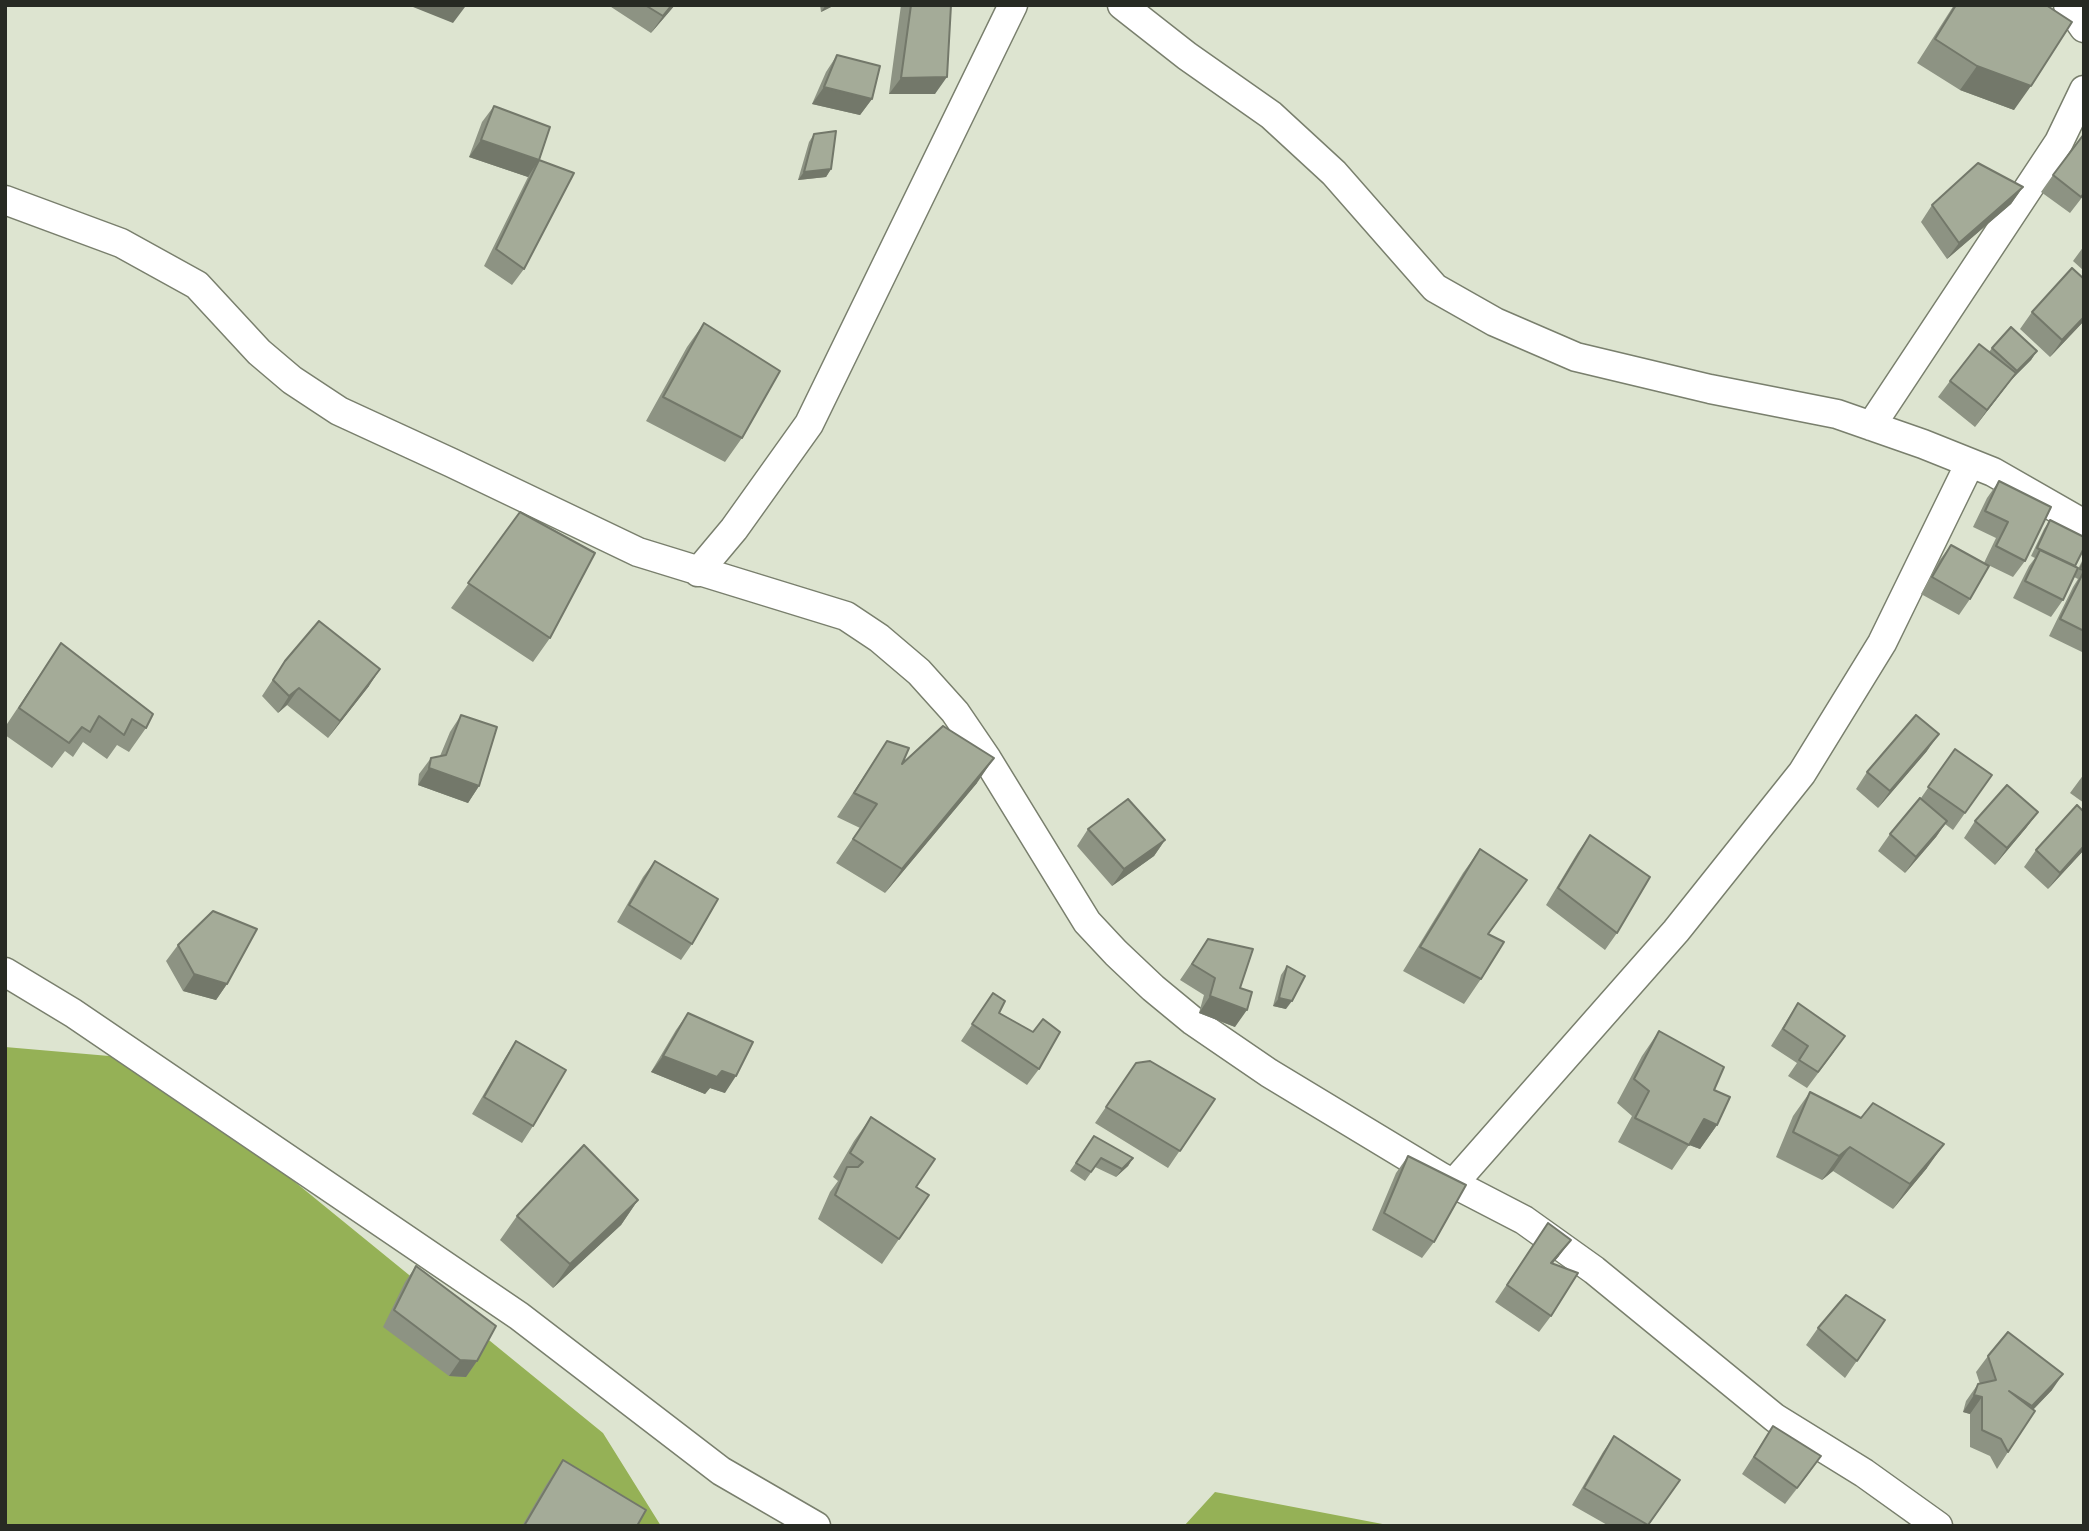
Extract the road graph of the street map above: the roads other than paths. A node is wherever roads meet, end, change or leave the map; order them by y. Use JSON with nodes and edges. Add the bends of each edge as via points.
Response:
{"nodes":[{"id":1,"x":1013,"y":5,"type":"edge"},
{"id":2,"x":1122,"y":5,"type":"edge"},
{"id":3,"x":2068,"y":5,"type":"edge"},
{"id":4,"x":2084,"y":27,"type":"edge"},
{"id":5,"x":2084,"y":90,"type":"edge"},
{"id":6,"x":5,"y":200,"type":"edge"},
{"id":7,"x":1871,"y":426,"type":"junction"},
{"id":8,"x":1970,"y":463,"type":"junction"},
{"id":9,"x":2084,"y":524,"type":"edge"},
{"id":10,"x":698,"y":572,"type":"junction"},
{"id":11,"x":5,"y":972,"type":"edge"},
{"id":12,"x":1454,"y":1183,"type":"junction"},
{"id":13,"x":817,"y":1526,"type":"edge"},
{"id":14,"x":1938,"y":1526,"type":"edge"}],
"edges":[{"from":1,"to":10,"type":"street","via":[[809,424]]},
{"from":2,"to":7,"type":"street","via":[[1271,115],[1334,173],[1435,288],[1494,322],[1576,356],[1837,414]]},
{"from":3,"to":4,"type":"street"},
{"from":5,"to":7,"type":"street","via":[[2059,142]]},
{"from":6,"to":10,"type":"street","via":[[121,243],[198,285],[259,352],[339,411],[638,552]]},
{"from":7,"to":8,"type":"street"},
{"from":8,"to":9,"type":"street"},
{"from":8,"to":12,"type":"street","via":[[1882,643],[1802,772],[1676,931]]},
{"from":10,"to":12,"type":"street","via":[[846,616],[879,638],[919,672],[955,712],[1087,922],[1116,953],[1193,1021],[1269,1073]]},
{"from":11,"to":13,"type":"street","via":[[73,1013],[519,1316],[721,1471]]},
{"from":12,"to":14,"type":"street","via":[[1534,1227],[1776,1418]]}]}
